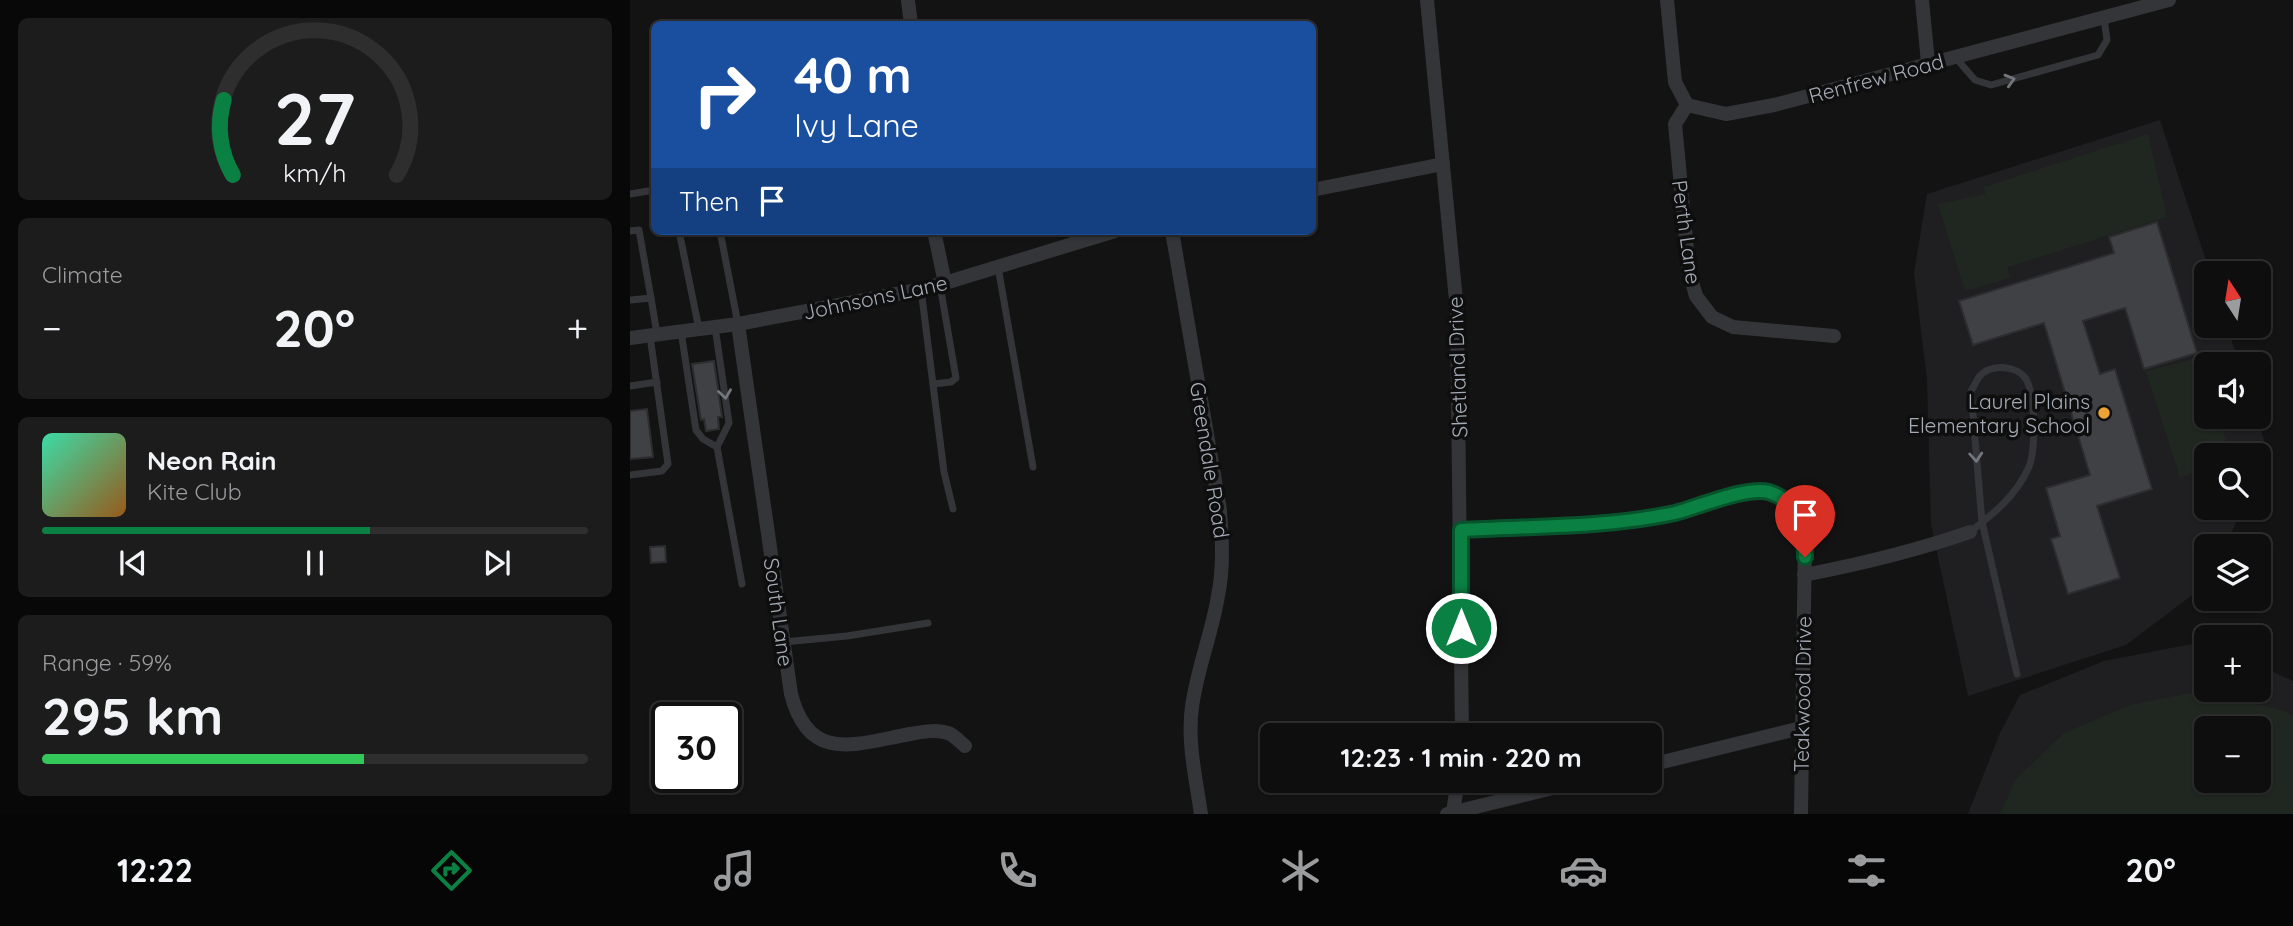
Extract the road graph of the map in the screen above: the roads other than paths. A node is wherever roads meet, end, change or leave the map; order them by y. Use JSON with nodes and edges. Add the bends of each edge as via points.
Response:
{"nodes":[{"id":1,"x":1427,"y":0,"type":"edge"},
{"id":2,"x":1667,"y":0,"type":"edge"},
{"id":3,"x":1922,"y":0,"type":"edge"},
{"id":4,"x":2169,"y":0,"type":"edge"},
{"id":5,"x":908,"y":1,"type":"edge"},
{"id":6,"x":2104,"y":17,"type":"junction"},
{"id":7,"x":911,"y":21,"type":"edge"},
{"id":8,"x":1955,"y":56,"type":"junction"},
{"id":9,"x":1928,"y":64,"type":"junction"},
{"id":10,"x":1687,"y":105,"type":"junction"},
{"id":11,"x":1443,"y":164,"type":"junction"},
{"id":12,"x":1316,"y":189,"type":"edge"},
{"id":13,"x":651,"y":190,"type":"edge"},
{"id":14,"x":630,"y":194,"type":"edge"},
{"id":15,"x":630,"y":231,"type":"edge"},
{"id":16,"x":679,"y":235,"type":"edge"},
{"id":17,"x":721,"y":235,"type":"edge"},
{"id":18,"x":935,"y":235,"type":"edge"},
{"id":19,"x":1102,"y":235,"type":"edge"},
{"id":20,"x":1173,"y":235,"type":"edge"},
{"id":21,"x":998,"y":267,"type":"junction"},
{"id":22,"x":942,"y":284,"type":"junction"},
{"id":23,"x":921,"y":289,"type":"junction"},
{"id":24,"x":651,"y":298,"type":"junction"},
{"id":25,"x":630,"y":300,"type":"edge"},
{"id":26,"x":738,"y":324,"type":"junction"},
{"id":27,"x":715,"y":327,"type":"junction"},
{"id":28,"x":699,"y":329,"type":"junction"},
{"id":29,"x":681,"y":331,"type":"junction"},
{"id":30,"x":654,"y":335,"type":"junction"},
{"id":31,"x":1834,"y":336,"type":"dead end"},
{"id":32,"x":630,"y":338,"type":"edge"},
{"id":33,"x":657,"y":382,"type":"junction"},
{"id":34,"x":933,"y":384,"type":"junction"},
{"id":35,"x":630,"y":386,"type":"edge"},
{"id":36,"x":717,"y":447,"type":"junction"},
{"id":37,"x":1033,"y":467,"type":"dead end"},
{"id":38,"x":630,"y":475,"type":"edge"},
{"id":39,"x":953,"y":509,"type":"dead end"},
{"id":40,"x":1982,"y":522,"type":"junction"},
{"id":41,"x":1461,"y":530,"type":"junction"},
{"id":42,"x":1970,"y":532,"type":"joint"},
{"id":43,"x":1804,"y":575,"type":"junction"},
{"id":44,"x":742,"y":584,"type":"dead end"},
{"id":45,"x":928,"y":624,"type":"dead end"},
{"id":46,"x":783,"y":643,"type":"junction"},
{"id":47,"x":2017,"y":674,"type":"dead end"},
{"id":48,"x":1462,"y":723,"type":"edge"},
{"id":49,"x":1801,"y":728,"type":"junction"},
{"id":50,"x":965,"y":746,"type":"dead end"},
{"id":51,"x":1662,"y":762,"type":"edge"},
{"id":52,"x":1455,"y":793,"type":"edge"},
{"id":53,"x":1532,"y":793,"type":"edge"},
{"id":54,"x":1450,"y":813,"type":"edge"},
{"id":55,"x":1201,"y":814,"type":"edge"},
{"id":56,"x":1801,"y":814,"type":"edge"}],
"edges":[{"from":1,"to":11,"type":"street","name":"Shetland Drive"},
{"from":2,"to":10,"type":"street","via":[[1675,82]]},
{"from":3,"to":9,"type":"street"},
{"from":4,"to":6,"type":"street","name":"Renfrew Road"},
{"from":5,"to":7,"type":"street"},
{"from":6,"to":8,"type":"street","name":"Renfrew Road"},
{"from":8,"to":6,"type":"lane","one_way":true,"via":[[1975,80],[1991,85],[2098,55],[2107,40]]},
{"from":8,"to":9,"type":"street","name":"Renfrew Road"},
{"from":9,"to":10,"type":"street","name":"Renfrew Road","via":[[1750,110],[1726,114]]},
{"from":10,"to":31,"type":"street","name":"Perth Lane","via":[[1675,124],[1689,271],[1696,296],[1712,317],[1733,327]]},
{"from":11,"to":12,"type":"street"},
{"from":11,"to":41,"type":"street","name":"Shetland Drive","via":[[1457,311]]},
{"from":13,"to":14,"type":"lane"},
{"from":15,"to":24,"type":"lane","via":[[639,230]]},
{"from":16,"to":28,"type":"lane"},
{"from":17,"to":26,"type":"lane"},
{"from":18,"to":22,"type":"street"},
{"from":19,"to":21,"type":"street","name":"Johnsons Lane"},
{"from":20,"to":55,"type":"street","name":"Greendale Road","via":[[1220,510],[1223,552],[1218,596],[1192,709]]},
{"from":21,"to":22,"type":"street","name":"Johnsons Lane"},
{"from":21,"to":37,"type":"lane"},
{"from":22,"to":23,"type":"street","name":"Johnsons Lane"},
{"from":22,"to":34,"type":"lane","via":[[956,378]]},
{"from":23,"to":26,"type":"street","name":"Johnsons Lane"},
{"from":23,"to":34,"type":"lane"},
{"from":24,"to":25,"type":"lane"},
{"from":24,"to":30,"type":"lane"},
{"from":26,"to":27,"type":"street","name":"Johnsons Lane"},
{"from":26,"to":46,"type":"street","name":"South Lane"},
{"from":27,"to":28,"type":"street","name":"Johnsons Lane"},
{"from":27,"to":36,"type":"lane","one_way":true,"via":[[729,423]]},
{"from":28,"to":29,"type":"street","name":"Johnsons Lane"},
{"from":29,"to":30,"type":"street","name":"Johnsons Lane"},
{"from":29,"to":36,"type":"lane","via":[[696,430]]},
{"from":30,"to":32,"type":"street","name":"Johnsons Lane"},
{"from":30,"to":33,"type":"lane"},
{"from":33,"to":35,"type":"lane"},
{"from":33,"to":38,"type":"lane","via":[[668,464],[663,471]]},
{"from":34,"to":39,"type":"lane"},
{"from":36,"to":44,"type":"lane"},
{"from":40,"to":40,"type":"lane","one_way":true,"via":[[2000,509],[2021,483],[2032,446],[2031,393],[2026,379],[2018,371],[2002,368],[1980,375],[1971,391]]},
{"from":40,"to":42,"type":"lane"},
{"from":40,"to":47,"type":"lane"},
{"from":41,"to":43,"type":"street","name":"Teakwood Drive","via":[[1634,521],[1744,493],[1767,492],[1784,500],[1798,515],[1805,540]]},
{"from":41,"to":48,"type":"street","name":"Shetland Drive"},
{"from":42,"to":43,"type":"street","via":[[1882,559]]},
{"from":43,"to":49,"type":"street","name":"Teakwood Drive"},
{"from":45,"to":46,"type":"lane"},
{"from":46,"to":50,"type":"street","name":"South Lane","via":[[795,712],[809,732],[826,743],[847,745],[930,730],[949,733]]},
{"from":49,"to":51,"type":"street"},
{"from":49,"to":56,"type":"street","name":"Teakwood Drive"},
{"from":52,"to":54,"type":"street"},
{"from":53,"to":54,"type":"street"}]}
